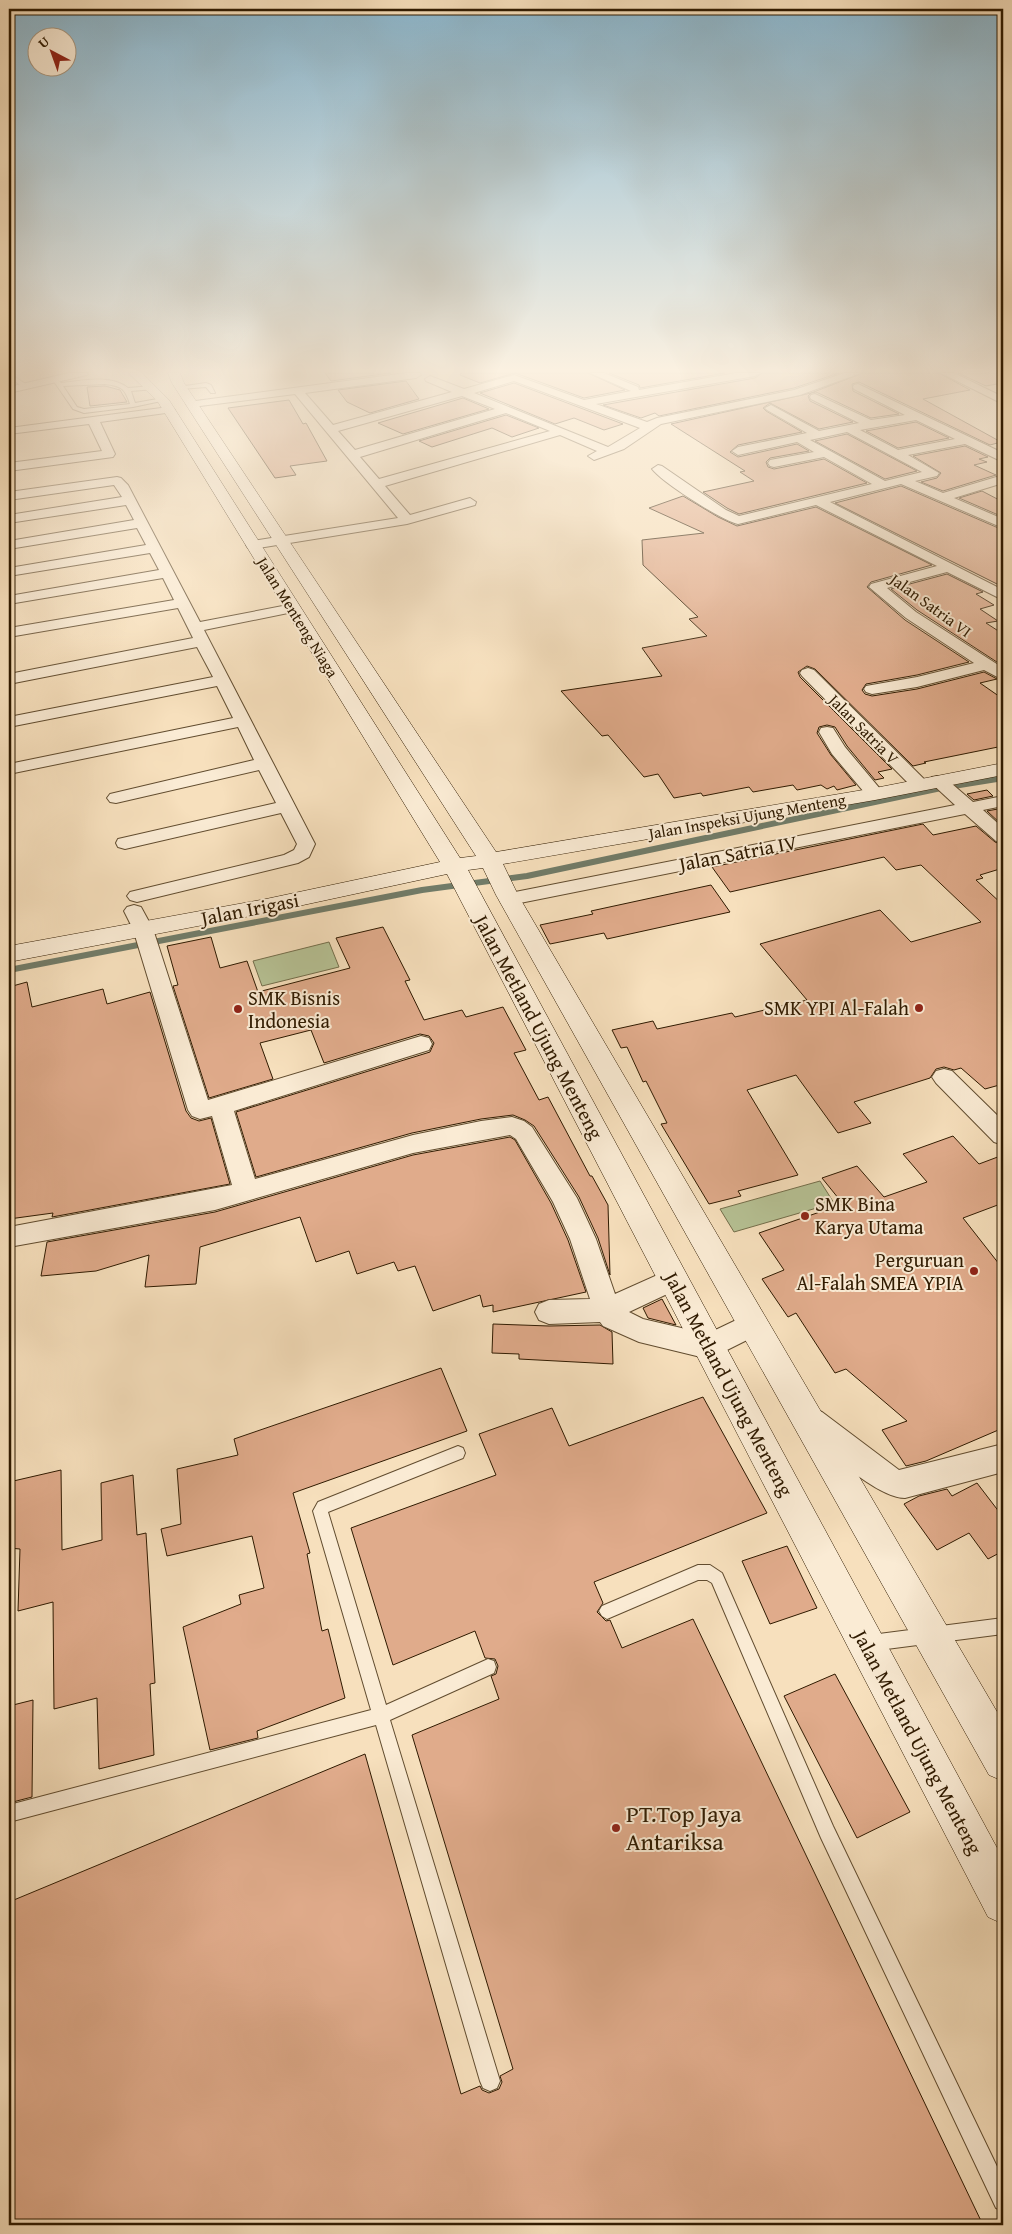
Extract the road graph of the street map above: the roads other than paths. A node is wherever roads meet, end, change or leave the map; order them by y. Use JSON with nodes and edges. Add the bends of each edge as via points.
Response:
{"nodes":[{"id":1,"x":208,"y":477,"type":"edge"},
{"id":2,"x":240,"y":477,"type":"edge"},
{"id":3,"x":371,"y":477,"type":"edge"},
{"id":4,"x":400,"y":477,"type":"edge"},
{"id":5,"x":669,"y":477,"type":"edge"},
{"id":6,"x":869,"y":477,"type":"edge"},
{"id":7,"x":918,"y":477,"type":"edge"},
{"id":8,"x":1003,"y":479,"type":"edge"},
{"id":9,"x":904,"y":481,"type":"junction"},
{"id":10,"x":377,"y":484,"type":"junction"},
{"id":11,"x":885,"y":486,"type":"junction"},
{"id":12,"x":9,"y":496,"type":"edge"},
{"id":13,"x":942,"y":498,"type":"junction"},
{"id":14,"x":130,"y":500,"type":"junction"},
{"id":15,"x":470,"y":502,"type":"dead end"},
{"id":16,"x":818,"y":502,"type":"junction"},
{"id":17,"x":9,"y":519,"type":"edge"},
{"id":18,"x":407,"y":520,"type":"junction"},
{"id":19,"x":142,"y":523,"type":"junction"},
{"id":20,"x":1003,"y":524,"type":"edge"},
{"id":21,"x":281,"y":540,"type":"junction"},
{"id":22,"x":9,"y":545,"type":"edge"},
{"id":23,"x":253,"y":545,"type":"junction"},
{"id":24,"x":155,"y":548,"type":"junction"},
{"id":25,"x":950,"y":567,"type":"junction"},
{"id":26,"x":9,"y":572,"type":"edge"},
{"id":27,"x":168,"y":574,"type":"junction"},
{"id":28,"x":1003,"y":596,"type":"edge"},
{"id":29,"x":9,"y":600,"type":"edge"},
{"id":30,"x":183,"y":603,"type":"junction"},
{"id":31,"x":290,"y":604,"type":"junction"},
{"id":32,"x":196,"y":629,"type":"junction"},
{"id":33,"x":9,"y":633,"type":"edge"},
{"id":34,"x":985,"y":665,"type":"junction"},
{"id":35,"x":808,"y":673,"type":"dead end"},
{"id":36,"x":1003,"y":675,"type":"edge"},
{"id":37,"x":9,"y":679,"type":"edge"},
{"id":38,"x":222,"y":680,"type":"junction"},
{"id":39,"x":872,"y":689,"type":"dead end"},
{"id":40,"x":243,"y":721,"type":"junction"},
{"id":41,"x":9,"y":722,"type":"edge"},
{"id":42,"x":827,"y":732,"type":"dead end"},
{"id":43,"x":265,"y":763,"type":"junction"},
{"id":44,"x":9,"y":769,"type":"edge"},
{"id":45,"x":1003,"y":769,"type":"edge"},
{"id":46,"x":935,"y":785,"type":"junction"},
{"id":47,"x":875,"y":794,"type":"junction"},
{"id":48,"x":116,"y":798,"type":"dead end"},
{"id":49,"x":1003,"y":801,"type":"edge"},
{"id":50,"x":965,"y":805,"type":"junction"},
{"id":51,"x":287,"y":806,"type":"junction"},
{"id":52,"x":1003,"y":837,"type":"edge"},
{"id":53,"x":125,"y":843,"type":"dead end"},
{"id":54,"x":491,"y":861,"type":"junction"},
{"id":55,"x":455,"y":868,"type":"junction"},
{"id":56,"x":509,"y":897,"type":"junction"},
{"id":57,"x":142,"y":926,"type":"junction"},
{"id":58,"x":9,"y":954,"type":"edge"},
{"id":59,"x":421,"y":1044,"type":"dead end"},
{"id":60,"x":944,"y":1077,"type":"dead end"},
{"id":61,"x":221,"y":1106,"type":"junction"},
{"id":62,"x":1003,"y":1136,"type":"edge"},
{"id":63,"x":246,"y":1192,"type":"junction"},
{"id":64,"x":9,"y":1237,"type":"edge"},
{"id":65,"x":673,"y":1279,"type":"junction"},
{"id":66,"x":607,"y":1310,"type":"junction"},
{"id":67,"x":549,"y":1312,"type":"dead end"},
{"id":68,"x":753,"y":1324,"type":"junction"},
{"id":69,"x":709,"y":1347,"type":"junction"},
{"id":70,"x":806,"y":1417,"type":"junction"},
{"id":71,"x":458,"y":1453,"type":"dead end"},
{"id":72,"x":1003,"y":1458,"type":"edge"},
{"id":73,"x":607,"y":1611,"type":"dead end"},
{"id":74,"x":1003,"y":1626,"type":"edge"},
{"id":75,"x":931,"y":1635,"type":"junction"},
{"id":76,"x":866,"y":1644,"type":"junction"},
{"id":77,"x":488,"y":1667,"type":"dead end"},
{"id":78,"x":382,"y":1715,"type":"junction"},
{"id":79,"x":1003,"y":1761,"type":"edge"},
{"id":80,"x":9,"y":1814,"type":"edge"},
{"id":81,"x":1003,"y":1902,"type":"edge"},
{"id":82,"x":490,"y":2082,"type":"dead end"},
{"id":83,"x":1003,"y":2201,"type":"edge"}],
"edges":[{"from":1,"to":23,"type":"street","name":"Jalan Menteng Niaga"},
{"from":2,"to":21,"type":"street","name":"Jalan Menteng Niaga"},
{"from":3,"to":10,"type":"street"},
{"from":4,"to":10,"type":"street"},
{"from":5,"to":16,"type":"street","via":[[721,513],[738,520]]},
{"from":6,"to":11,"type":"street"},
{"from":7,"to":9,"type":"street"},
{"from":8,"to":13,"type":"street"},
{"from":9,"to":11,"type":"street"},
{"from":9,"to":13,"type":"street"},
{"from":10,"to":18,"type":"street"},
{"from":11,"to":16,"type":"street"},
{"from":12,"to":14,"type":"street","via":[[117,481]]},
{"from":13,"to":20,"type":"street"},
{"from":14,"to":17,"type":"street"},
{"from":14,"to":19,"type":"street"},
{"from":15,"to":18,"type":"street"},
{"from":16,"to":25,"type":"street"},
{"from":18,"to":21,"type":"street"},
{"from":19,"to":22,"type":"street"},
{"from":19,"to":24,"type":"street"},
{"from":21,"to":23,"type":"street"},
{"from":21,"to":54,"type":"street","name":"Jalan Menteng Niaga"},
{"from":23,"to":31,"type":"street","name":"Jalan Menteng Niaga"},
{"from":24,"to":26,"type":"street"},
{"from":24,"to":27,"type":"street"},
{"from":25,"to":28,"type":"street"},
{"from":25,"to":34,"type":"street","name":"Jalan Satria VI","via":[[876,588]]},
{"from":27,"to":29,"type":"street"},
{"from":27,"to":30,"type":"street"},
{"from":30,"to":32,"type":"street"},
{"from":30,"to":33,"type":"street"},
{"from":31,"to":32,"type":"street"},
{"from":31,"to":55,"type":"street","name":"Jalan Menteng Niaga"},
{"from":32,"to":37,"type":"street"},
{"from":32,"to":38,"type":"street"},
{"from":34,"to":36,"type":"street","name":"Jalan Satria VI"},
{"from":34,"to":39,"type":"street","via":[[917,682]]},
{"from":35,"to":46,"type":"street","name":"Jalan Satria V"},
{"from":38,"to":40,"type":"street"},
{"from":38,"to":41,"type":"street"},
{"from":40,"to":43,"type":"street"},
{"from":40,"to":44,"type":"street"},
{"from":42,"to":47,"type":"street"},
{"from":43,"to":48,"type":"street"},
{"from":43,"to":51,"type":"street"},
{"from":45,"to":46,"type":"street","name":"Jalan Inspeksi Ujung Menteng"},
{"from":46,"to":47,"type":"street","name":"Jalan Inspeksi Ujung Menteng"},
{"from":46,"to":50,"type":"street","name":"Jalan Satria V"},
{"from":47,"to":54,"type":"street","name":"Jalan Inspeksi Ujung Menteng"},
{"from":49,"to":50,"type":"street","name":"Jalan Satria IV"},
{"from":50,"to":52,"type":"street","name":"Jalan Satria V"},
{"from":50,"to":56,"type":"street","name":"Jalan Satria IV"},
{"from":51,"to":53,"type":"street"},
{"from":51,"to":57,"type":"street","via":[[306,844],[302,852]]},
{"from":54,"to":55,"type":"street","name":"Jalan Irigasi"},
{"from":54,"to":56,"type":"street","name":"Jalan Metland Ujung Menteng"},
{"from":55,"to":57,"type":"street","name":"Jalan Irigasi","via":[[266,906]]},
{"from":55,"to":65,"type":"street","name":"Jalan Metland Ujung Menteng"},
{"from":56,"to":68,"type":"street","name":"Jalan Metland Ujung Menteng"},
{"from":57,"to":58,"type":"street","name":"Jalan Irigasi"},
{"from":57,"to":61,"type":"street","via":[[199,1109],[204,1111]]},
{"from":59,"to":61,"type":"street"},
{"from":60,"to":62,"type":"street"},
{"from":61,"to":63,"type":"street"},
{"from":63,"to":64,"type":"street","via":[[176,1208]]},
{"from":63,"to":66,"type":"street","via":[[413,1144],[480,1130],[516,1127],[524,1133],[564,1198],[583,1239]]},
{"from":65,"to":66,"type":"street"},
{"from":65,"to":69,"type":"street","name":"Jalan Metland Ujung Menteng"},
{"from":66,"to":67,"type":"street"},
{"from":66,"to":69,"type":"street","via":[[613,1318],[639,1330]]},
{"from":68,"to":69,"type":"street"},
{"from":68,"to":70,"type":"street","name":"Jalan Metland Ujung Menteng"},
{"from":69,"to":76,"type":"street","name":"Jalan Metland Ujung Menteng"},
{"from":70,"to":72,"type":"street","via":[[896,1484],[918,1482]]},
{"from":70,"to":75,"type":"street","name":"Jalan Metland Ujung Menteng"},
{"from":71,"to":78,"type":"lane","via":[[323,1507],[320,1511]]},
{"from":73,"to":83,"type":"lane","via":[[698,1573],[710,1572],[716,1578],[827,1832]]},
{"from":74,"to":75,"type":"lane"},
{"from":75,"to":76,"type":"lane"},
{"from":75,"to":79,"type":"street","name":"Jalan Metland Ujung Menteng"},
{"from":76,"to":81,"type":"street","name":"Jalan Metland Ujung Menteng"},
{"from":77,"to":78,"type":"lane"},
{"from":78,"to":80,"type":"lane"},
{"from":78,"to":82,"type":"lane"}]}
